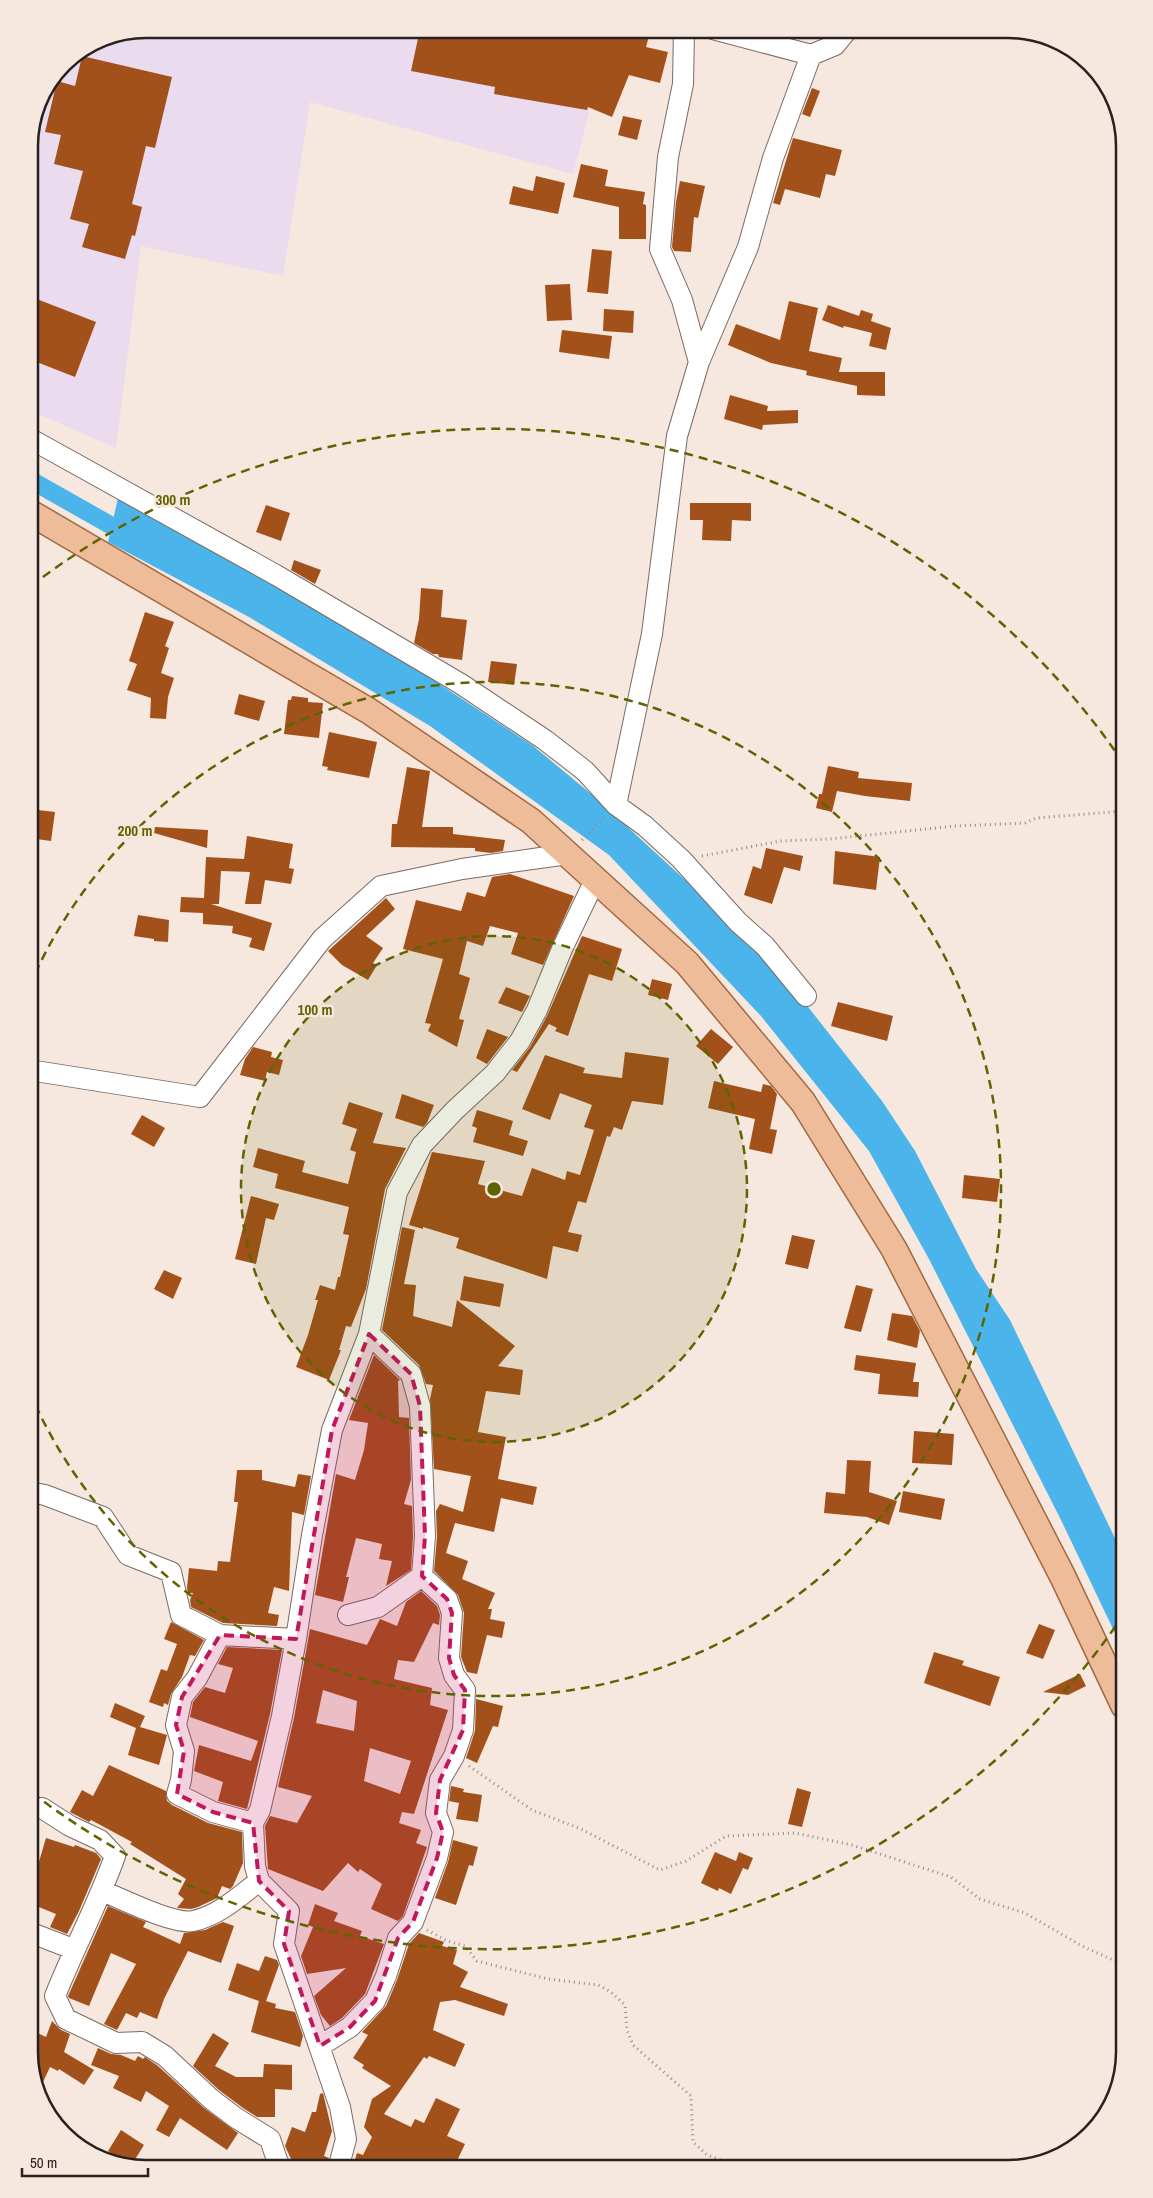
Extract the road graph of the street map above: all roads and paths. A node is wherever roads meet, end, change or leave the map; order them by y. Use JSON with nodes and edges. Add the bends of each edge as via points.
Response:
{"nodes":[{"id":1,"x":684,"y":38,"type":"edge"},
{"id":2,"x":747,"y":38,"type":"edge"},
{"id":3,"x":842,"y":38,"type":"edge"},
{"id":4,"x":811,"y":55,"type":"junction"},
{"id":5,"x":699,"y":362,"type":"junction"},
{"id":6,"x":38,"y":443,"type":"edge"},
{"id":7,"x":38,"y":517,"type":"edge"},
{"id":8,"x":616,"y":805,"type":"junction"},
{"id":9,"x":1116,"y":812,"type":"edge"},
{"id":10,"x":568,"y":854,"type":"junction"},
{"id":11,"x":681,"y":859,"type":"junction"},
{"id":12,"x":595,"y":880,"type":"junction"},
{"id":13,"x":806,"y":996,"type":"dead end"},
{"id":14,"x":38,"y":1071,"type":"edge"},
{"id":15,"x":368,"y":1334,"type":"junction"},
{"id":16,"x":37,"y":1494,"type":"edge"},
{"id":17,"x":422,"y":1576,"type":"junction"},
{"id":18,"x":348,"y":1615,"type":"dead end"},
{"id":19,"x":220,"y":1635,"type":"junction"},
{"id":20,"x":296,"y":1639,"type":"junction"},
{"id":21,"x":1116,"y":1689,"type":"edge"},
{"id":22,"x":454,"y":1756,"type":"junction"},
{"id":23,"x":42,"y":1808,"type":"dead end"},
{"id":24,"x":253,"y":1823,"type":"junction"},
{"id":25,"x":259,"y":1881,"type":"junction"},
{"id":26,"x":102,"y":1891,"type":"junction"},
{"id":27,"x":413,"y":1922,"type":"junction"},
{"id":28,"x":37,"y":1935,"type":"edge"},
{"id":29,"x":73,"y":1949,"type":"junction"},
{"id":30,"x":1116,"y":1962,"type":"edge"},
{"id":31,"x":320,"y":2046,"type":"junction"},
{"id":32,"x":277,"y":2160,"type":"edge"},
{"id":33,"x":340,"y":2160,"type":"edge"},
{"id":34,"x":721,"y":2160,"type":"edge"}],
"edges":[{"from":1,"to":5,"type":"street","via":[[683,84],[668,157],[660,250],[682,300]]},
{"from":2,"to":4,"type":"street"},
{"from":3,"to":4,"type":"street","via":[[836,46]]},
{"from":4,"to":5,"type":"street","via":[[773,158],[748,247]]},
{"from":5,"to":8,"type":"street","via":[[677,436],[652,634]]},
{"from":6,"to":8,"type":"street","via":[[276,575],[461,684],[585,771]]},
{"from":7,"to":10,"type":"main road","via":[[369,711],[531,821]]},
{"from":8,"to":10,"type":"path"},
{"from":8,"to":11,"type":"street","via":[[646,826]]},
{"from":9,"to":11,"type":"path","via":[[1036,818],[1025,823],[781,840]]},
{"from":10,"to":12,"type":"main road"},
{"from":10,"to":14,"type":"street","via":[[462,869],[381,886],[322,939],[200,1097]]},
{"from":11,"to":13,"type":"street","via":[[738,922],[765,946]]},
{"from":12,"to":15,"type":"street","via":[[520,1042],[495,1073],[422,1145],[397,1192]]},
{"from":12,"to":21,"type":"main road","via":[[687,963],[803,1102],[894,1249],[1063,1577]]},
{"from":15,"to":17,"type":"street","via":[[411,1374],[420,1406],[425,1536]]},
{"from":15,"to":20,"type":"street","via":[[332,1430]]},
{"from":16,"to":19,"type":"street","via":[[103,1517],[128,1555],[171,1572],[181,1615]]},
{"from":17,"to":18,"type":"street","via":[[378,1607]]},
{"from":17,"to":22,"type":"street","via":[[447,1599],[452,1613],[449,1658],[454,1675],[465,1690],[463,1730]]},
{"from":19,"to":20,"type":"street"},
{"from":19,"to":24,"type":"street","via":[[197,1678],[182,1697],[176,1725],[184,1751],[177,1794],[213,1812]]},
{"from":20,"to":24,"type":"street","via":[[282,1716],[260,1810]]},
{"from":22,"to":27,"type":"street","via":[[440,1780],[436,1813],[443,1832],[437,1858]]},
{"from":22,"to":30,"type":"path","via":[[532,1810],[581,1829],[660,1870],[686,1861],[726,1836],[795,1833],[852,1845],[951,1877],[980,1898],[1025,1913]]},
{"from":23,"to":26,"type":"street","via":[[100,1840],[115,1856]]},
{"from":24,"to":25,"type":"street"},
{"from":25,"to":26,"type":"street","via":[[228,1906],[193,1921],[172,1919]]},
{"from":25,"to":31,"type":"street","via":[[289,1911],[284,1944]]},
{"from":26,"to":29,"type":"street"},
{"from":27,"to":31,"type":"street","via":[[398,1938],[375,2001],[350,2027]]},
{"from":27,"to":34,"type":"path","via":[[447,1941],[465,1946],[477,1961],[538,1977],[598,1985],[611,1992],[625,2005],[627,2030],[633,2045],[691,2096],[693,2142],[707,2155]]},
{"from":28,"to":29,"type":"street"},
{"from":29,"to":32,"type":"street","via":[[55,1996],[66,2020],[116,2043],[142,2042],[164,2056],[211,2099],[270,2139]]},
{"from":31,"to":33,"type":"street","via":[[340,2107],[346,2139]]}]}
